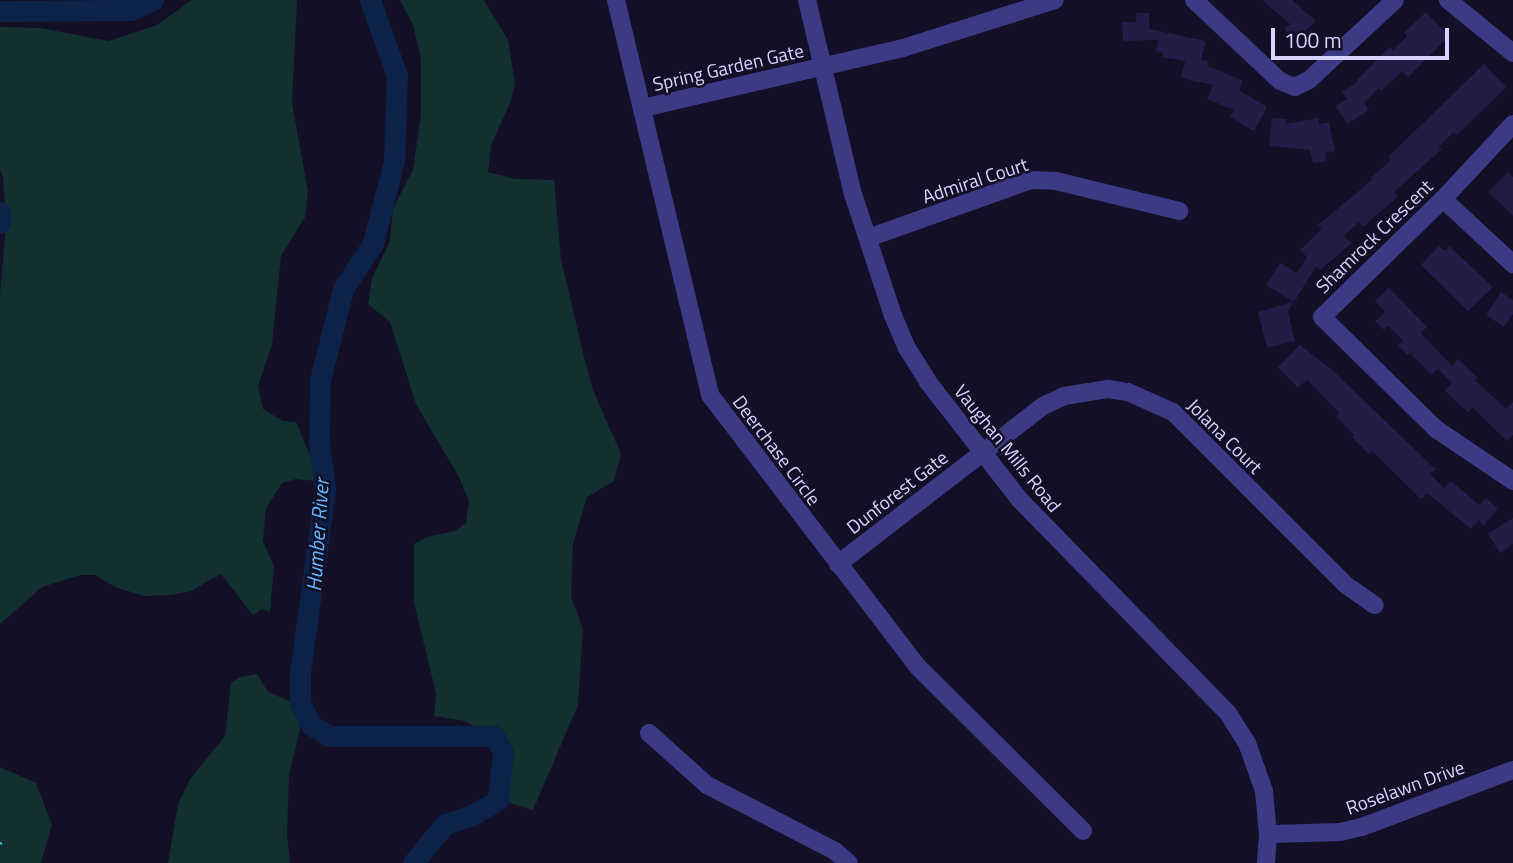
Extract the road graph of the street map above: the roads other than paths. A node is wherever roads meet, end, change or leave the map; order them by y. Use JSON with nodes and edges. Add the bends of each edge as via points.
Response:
{"nodes":[{"id":1,"x":616,"y":0,"type":"edge"},
{"id":2,"x":807,"y":0,"type":"edge"},
{"id":3,"x":1055,"y":0,"type":"edge"},
{"id":4,"x":1194,"y":0,"type":"edge"},
{"id":5,"x":1395,"y":0,"type":"edge"},
{"id":6,"x":1448,"y":0,"type":"edge"},
{"id":7,"x":1513,"y":53,"type":"edge"},
{"id":8,"x":823,"y":67,"type":"junction"},
{"id":9,"x":643,"y":108,"type":"junction"},
{"id":10,"x":1513,"y":124,"type":"edge"},
{"id":11,"x":1443,"y":199,"type":"junction"},
{"id":12,"x":1179,"y":211,"type":"dead end"},
{"id":13,"x":868,"y":238,"type":"junction"},
{"id":14,"x":1513,"y":264,"type":"edge"},
{"id":15,"x":982,"y":452,"type":"junction"},
{"id":16,"x":1513,"y":481,"type":"edge"},
{"id":17,"x":838,"y":564,"type":"junction"},
{"id":18,"x":1375,"y":605,"type":"dead end"},
{"id":19,"x":649,"y":733,"type":"dead end"},
{"id":20,"x":1513,"y":770,"type":"edge"},
{"id":21,"x":1083,"y":831,"type":"dead end"},
{"id":22,"x":1268,"y":834,"type":"junction"},
{"id":23,"x":849,"y":863,"type":"edge"},
{"id":24,"x":1266,"y":863,"type":"edge"}],
"edges":[{"from":1,"to":9,"type":"street","name":"Deerchase Circle"},
{"from":2,"to":8,"type":"street","name":"Vaughan Mills Road"},
{"from":3,"to":8,"type":"street","name":"Spring Garden Gate","via":[[903,48]]},
{"from":4,"to":5,"type":"street","via":[[1280,81],[1295,87],[1310,80]]},
{"from":6,"to":7,"type":"street"},
{"from":8,"to":9,"type":"street","name":"Spring Garden Gate"},
{"from":8,"to":13,"type":"street","name":"Vaughan Mills Road","via":[[846,169]]},
{"from":9,"to":17,"type":"street","name":"Deerchase Circle","via":[[710,395]]},
{"from":10,"to":11,"type":"street","name":"Shamrock Crescent"},
{"from":11,"to":14,"type":"street"},
{"from":11,"to":16,"type":"street","name":"Shamrock Crescent","via":[[1322,317],[1436,429]]},
{"from":12,"to":13,"type":"street","name":"Admiral Court","via":[[1056,181],[1031,180]]},
{"from":13,"to":15,"type":"street","name":"Vaughan Mills Road","via":[[892,313],[912,356]]},
{"from":15,"to":17,"type":"street","name":"Dunforest Gate"},
{"from":15,"to":18,"type":"street","name":"Jolana Court","via":[[1043,406],[1064,396],[1108,389],[1153,401],[1173,412],[1346,585]]},
{"from":15,"to":22,"type":"street","name":"Vaughan Mills Road","via":[[1045,526],[1228,713],[1255,761],[1264,791]]},
{"from":17,"to":21,"type":"street","name":"Deerchase Circle","via":[[917,666]]},
{"from":19,"to":23,"type":"street","via":[[707,785],[835,851]]},
{"from":20,"to":22,"type":"street","name":"Roselawn Drive","via":[[1348,831]]},
{"from":22,"to":24,"type":"street","name":"Vaughan Mills Road"}]}
